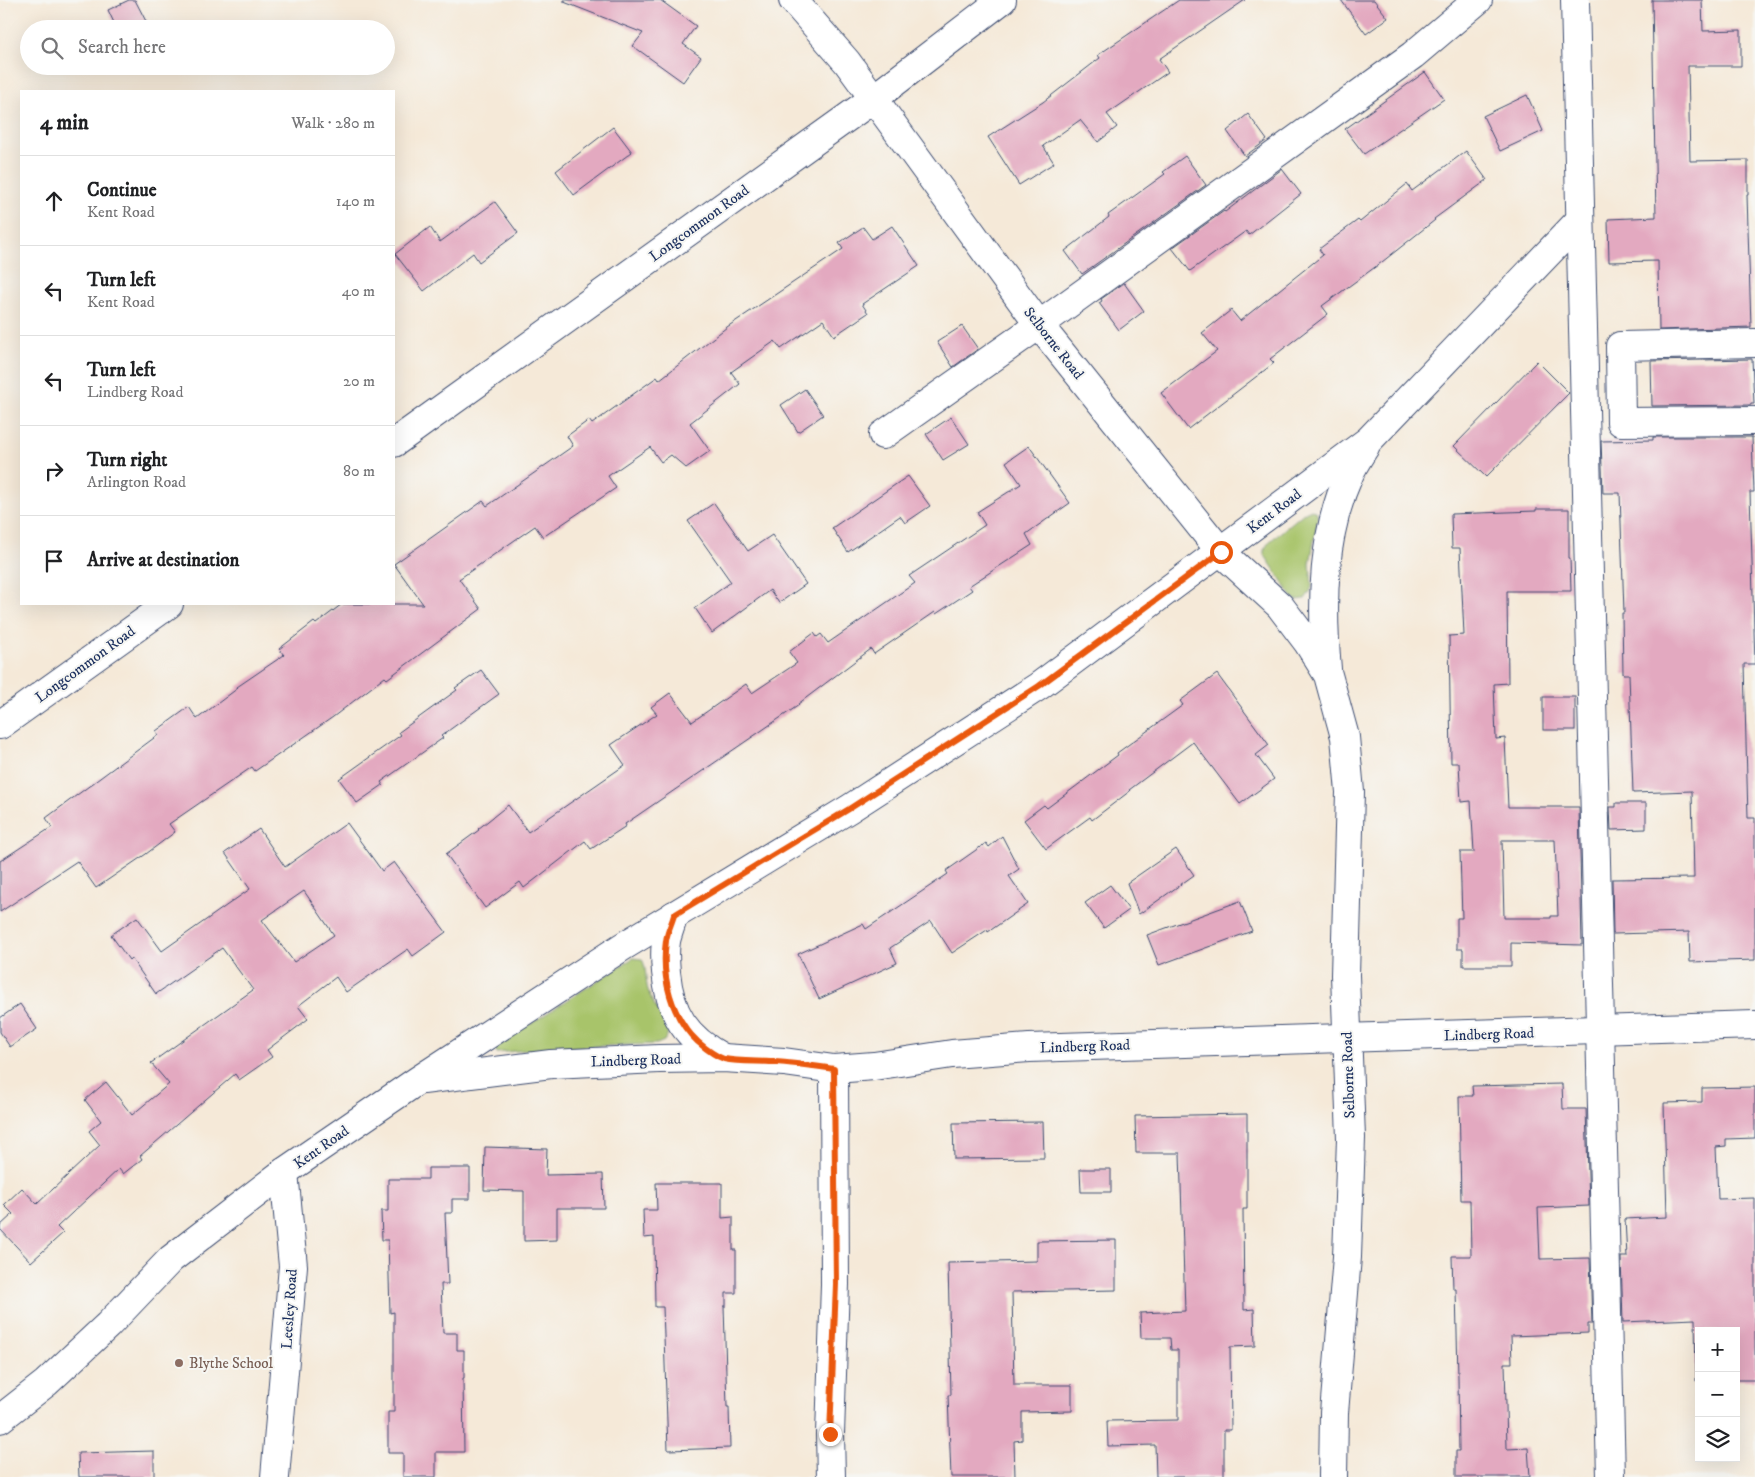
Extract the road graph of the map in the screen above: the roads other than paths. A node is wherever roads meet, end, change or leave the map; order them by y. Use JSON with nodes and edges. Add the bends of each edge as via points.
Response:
{"nodes":[{"id":1,"x":793,"y":0,"type":"edge"},
{"id":2,"x":1002,"y":0,"type":"edge"},
{"id":3,"x":1478,"y":0,"type":"edge"},
{"id":4,"x":1575,"y":0,"type":"edge"},
{"id":5,"x":873,"y":99,"type":"junction"},
{"id":6,"x":1580,"y":220,"type":"junction"},
{"id":7,"x":1040,"y":325,"type":"junction"},
{"id":8,"x":1755,"y":343,"type":"edge"},
{"id":9,"x":1755,"y":421,"type":"edge"},
{"id":10,"x":883,"y":435,"type":"dead end"},
{"id":11,"x":1369,"y":440,"type":"junction"},
{"id":12,"x":395,"y":442,"type":"edge"},
{"id":13,"x":1221,"y":552,"type":"junction"},
{"id":14,"x":168,"y":605,"type":"edge"},
{"id":15,"x":1328,"y":675,"type":"junction"},
{"id":16,"x":0,"y":725,"type":"edge"},
{"id":17,"x":674,"y":915,"type":"junction"},
{"id":18,"x":1755,"y":1025,"type":"edge"},
{"id":19,"x":1600,"y":1030,"type":"junction"},
{"id":20,"x":1347,"y":1038,"type":"junction"},
{"id":21,"x":723,"y":1058,"type":"junction"},
{"id":22,"x":834,"y":1069,"type":"junction"},
{"id":23,"x":417,"y":1081,"type":"junction"},
{"id":24,"x":284,"y":1172,"type":"junction"},
{"id":25,"x":0,"y":1420,"type":"edge"},
{"id":26,"x":275,"y":1477,"type":"edge"},
{"id":27,"x":831,"y":1477,"type":"edge"},
{"id":28,"x":1333,"y":1477,"type":"edge"},
{"id":29,"x":1611,"y":1477,"type":"edge"}],
"edges":[{"from":1,"to":5,"type":"street","name":"Selborne Road","via":[[848,62]]},
{"from":2,"to":5,"type":"street","name":"Longcommon Road"},
{"from":3,"to":7,"type":"street","via":[[1412,55]]},
{"from":4,"to":6,"type":"street"},
{"from":5,"to":7,"type":"street","name":"Selborne Road"},
{"from":5,"to":12,"type":"street","name":"Longcommon Road"},
{"from":6,"to":11,"type":"street","name":"Kent Road"},
{"from":6,"to":19,"type":"street"},
{"from":7,"to":10,"type":"street"},
{"from":7,"to":13,"type":"street","name":"Selborne Road"},
{"from":8,"to":9,"type":"street","via":[[1620,346],[1621,422]]},
{"from":11,"to":13,"type":"street","name":"Kent Road"},
{"from":11,"to":15,"type":"street","name":"Selborne Road","via":[[1350,473],[1330,535],[1323,609]]},
{"from":13,"to":15,"type":"street","name":"Selborne Road","via":[[1280,606]]},
{"from":13,"to":17,"type":"street","name":"Kent Road","via":[[1039,686],[849,809]]},
{"from":14,"to":16,"type":"street","name":"Longcommon Road"},
{"from":15,"to":20,"type":"street","name":"Selborne Road","via":[[1345,737],[1350,792],[1345,975]]},
{"from":17,"to":21,"type":"street","via":[[666,939],[665,960],[670,999],[691,1036],[704,1048]]},
{"from":17,"to":23,"type":"street","name":"Kent Road"},
{"from":18,"to":19,"type":"street","name":"Lindberg Road"},
{"from":19,"to":20,"type":"street","name":"Lindberg Road"},
{"from":19,"to":29,"type":"street"},
{"from":20,"to":22,"type":"street","name":"Lindberg Road","via":[[1029,1048]]},
{"from":20,"to":28,"type":"street","name":"Selborne Road","via":[[1351,1138],[1348,1237],[1334,1414]]},
{"from":21,"to":22,"type":"street","name":"Lindberg Road"},
{"from":21,"to":23,"type":"street","name":"Lindberg Road","via":[[551,1064]]},
{"from":22,"to":27,"type":"street","via":[[836,1284]]},
{"from":23,"to":24,"type":"street","name":"Kent Road"},
{"from":24,"to":25,"type":"street","name":"Kent Road","via":[[171,1259],[46,1384]]},
{"from":24,"to":26,"type":"street","name":"Leesley Road","via":[[293,1266]]}]}
